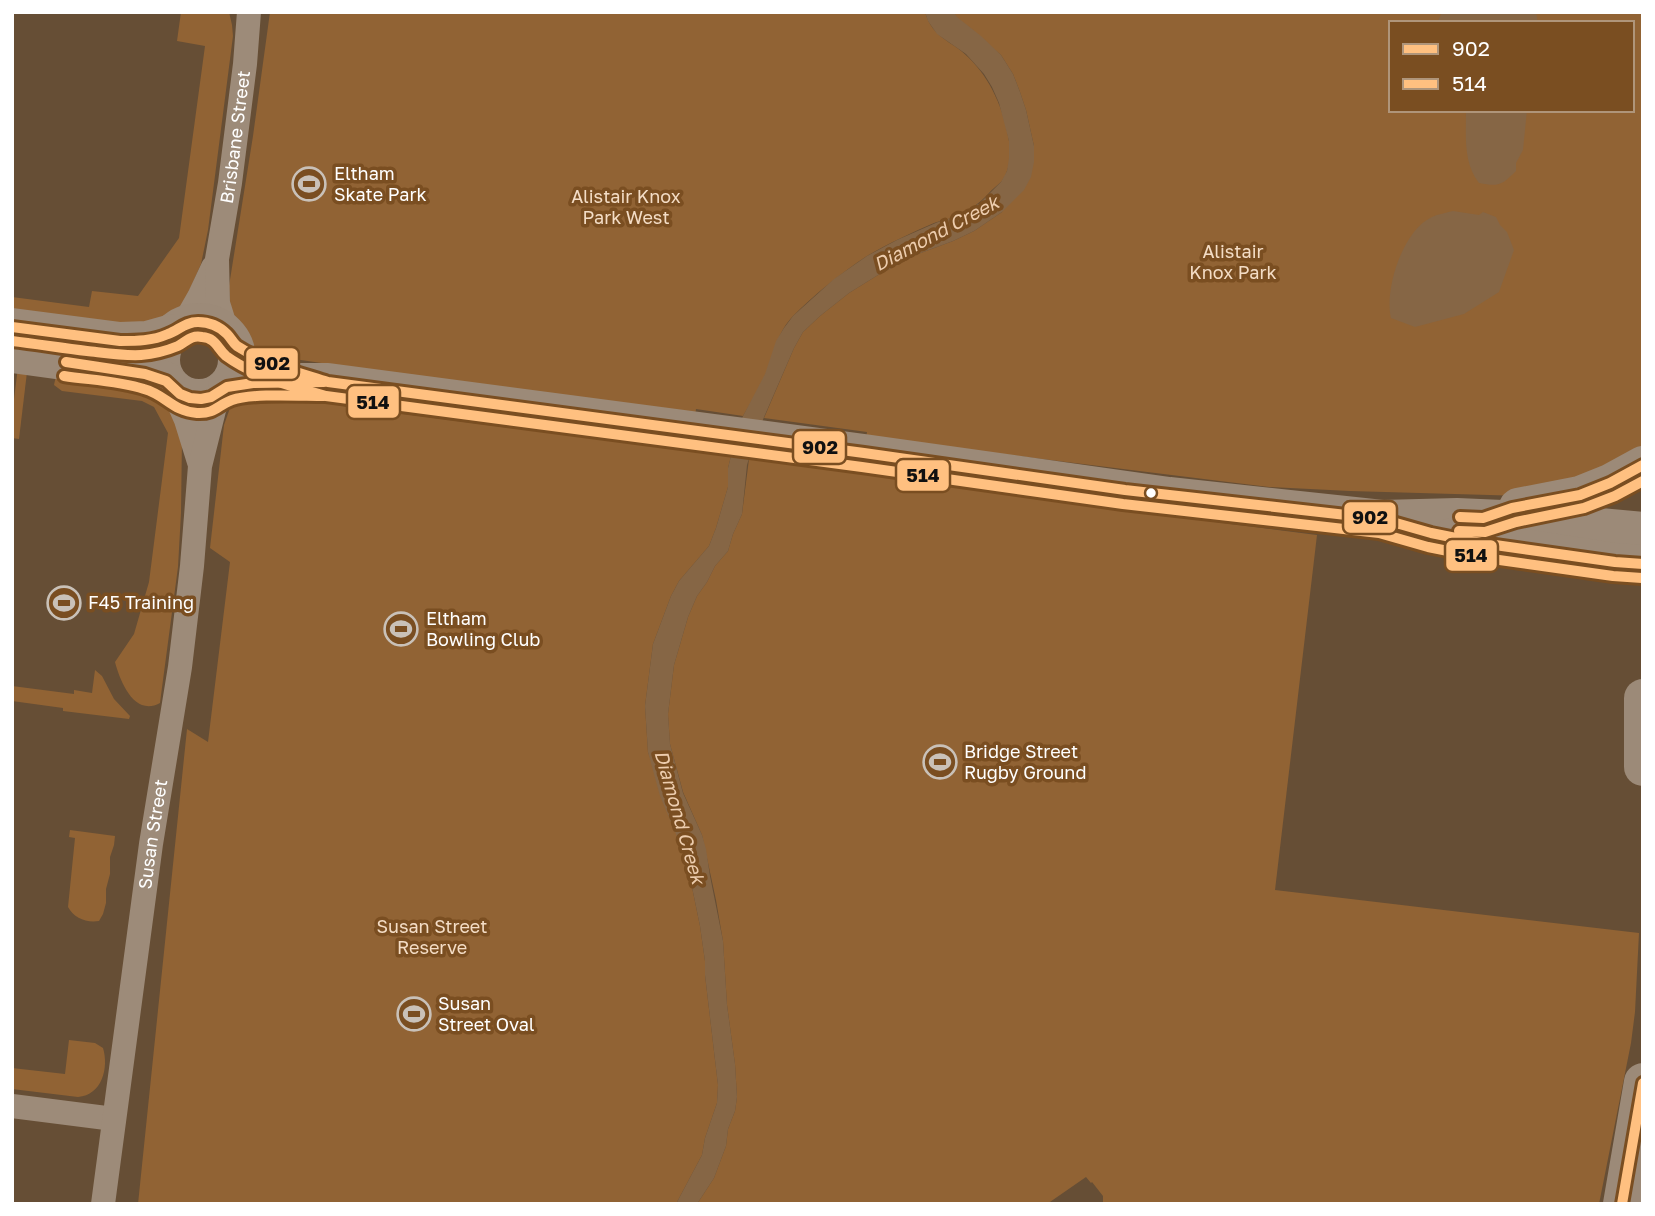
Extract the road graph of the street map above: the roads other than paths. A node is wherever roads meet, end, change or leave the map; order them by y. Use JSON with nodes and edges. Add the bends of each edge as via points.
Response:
{"nodes":[{"id":1,"x":249,"y":12,"type":"edge"},
{"id":2,"x":217,"y":259,"type":"junction"},
{"id":3,"x":12,"y":327,"type":"edge"},
{"id":4,"x":177,"y":329,"type":"junction"},
{"id":5,"x":231,"y":340,"type":"junction"},
{"id":6,"x":12,"y":354,"type":"edge"},
{"id":7,"x":328,"y":382,"type":"junction"},
{"id":8,"x":169,"y":385,"type":"junction"},
{"id":9,"x":224,"y":389,"type":"junction"},
{"id":10,"x":1643,"y":465,"type":"edge"},
{"id":11,"x":200,"y":466,"type":"junction"},
{"id":12,"x":1483,"y":518,"type":"junction"},
{"id":13,"x":1382,"y":519,"type":"junction"},
{"id":14,"x":1643,"y":531,"type":"edge"},
{"id":15,"x":1643,"y":564,"type":"edge"},
{"id":16,"x":1643,"y":698,"type":"edge"},
{"id":17,"x":1643,"y":767,"type":"edge"},
{"id":18,"x":1643,"y":1082,"type":"edge"},
{"id":19,"x":12,"y":1106,"type":"edge"},
{"id":20,"x":114,"y":1119,"type":"junction"},
{"id":21,"x":103,"y":1204,"type":"edge"},
{"id":22,"x":1622,"y":1204,"type":"edge"}],
"edges":[{"from":1,"to":2,"type":"street","name":"Brisbane Street"},
{"from":2,"to":4,"type":"street","name":"Brisbane Street"},
{"from":2,"to":5,"type":"street","name":"Brisbane Street","via":[[218,303]]},
{"from":3,"to":4,"type":"main road","via":[[120,341],[146,341]]},
{"from":4,"to":5,"type":"main road","via":[[208,323]]},
{"from":4,"to":8,"type":"main road","via":[[164,342],[161,354],[160,366]]},
{"from":5,"to":7,"type":"main road","via":[[265,362]]},
{"from":5,"to":9,"type":"main road","via":[[237,367]]},
{"from":6,"to":8,"type":"main road","via":[[129,370]]},
{"from":7,"to":9,"type":"main road","via":[[265,382]]},
{"from":7,"to":13,"type":"main road","via":[[1125,491]]},
{"from":8,"to":9,"type":"main road","via":[[180,394],[201,399]]},
{"from":8,"to":11,"type":"street","name":"Susan Street","via":[[190,430]]},
{"from":9,"to":11,"type":"street","name":"Susan Street"},
{"from":10,"to":12,"type":"main road","via":[[1580,495]]},
{"from":11,"to":20,"type":"street","name":"Susan Street","via":[[180,667]]},
{"from":12,"to":13,"type":"main road"},
{"from":12,"to":14,"type":"main road"},
{"from":13,"to":15,"type":"main road","via":[[1481,543]]},
{"from":16,"to":17,"type":"main road"},
{"from":18,"to":22,"type":"main road"},
{"from":19,"to":20,"type":"street"},
{"from":20,"to":21,"type":"street","name":"Susan Street"}]}
